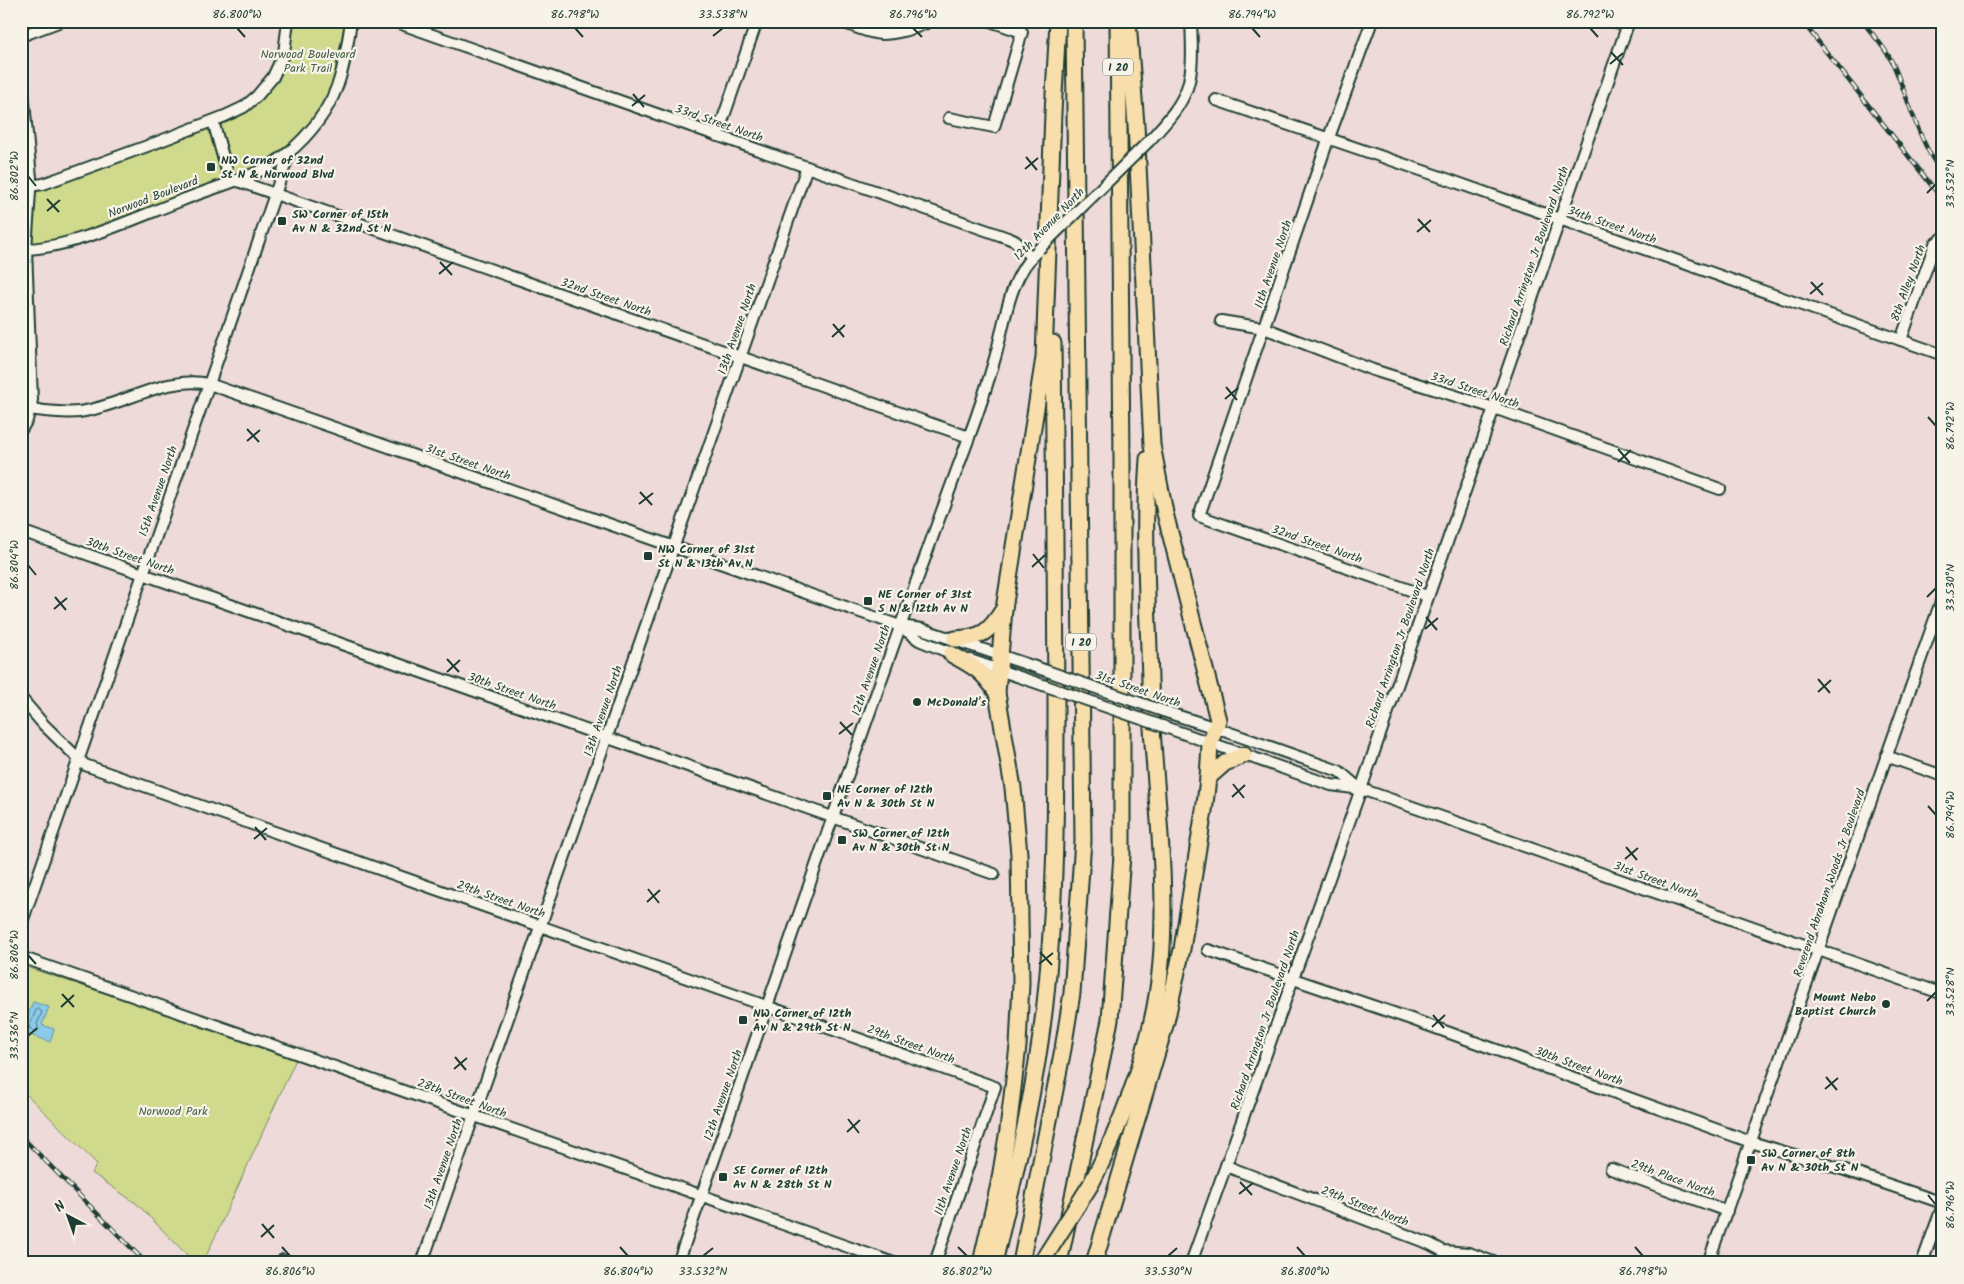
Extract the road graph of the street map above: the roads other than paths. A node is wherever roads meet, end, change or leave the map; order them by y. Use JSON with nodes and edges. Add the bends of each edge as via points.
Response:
{"nodes":[{"id":1,"x":61,"y":21,"type":"edge"},
{"id":2,"x":288,"y":21,"type":"edge"},
{"id":3,"x":352,"y":21,"type":"edge"},
{"id":4,"x":393,"y":21,"type":"edge"},
{"id":5,"x":757,"y":21,"type":"edge"},
{"id":6,"x":840,"y":21,"type":"edge"},
{"id":7,"x":930,"y":21,"type":"edge"},
{"id":8,"x":990,"y":21,"type":"edge"},
{"id":9,"x":1058,"y":21,"type":"edge"},
{"id":10,"x":1074,"y":21,"type":"edge"},
{"id":11,"x":1118,"y":21,"type":"edge"},
{"id":12,"x":1128,"y":21,"type":"edge"},
{"id":13,"x":1191,"y":21,"type":"edge"},
{"id":14,"x":1372,"y":21,"type":"edge"},
{"id":15,"x":1611,"y":21,"type":"edge"},
{"id":16,"x":1629,"y":23,"type":"edge"},
{"id":17,"x":21,"y":36,"type":"edge"},
{"id":18,"x":21,"y":69,"type":"edge"},
{"id":19,"x":1216,"y":100,"type":"dead end"},
{"id":20,"x":949,"y":118,"type":"dead end"},
{"id":21,"x":213,"y":121,"type":"junction"},
{"id":22,"x":1052,"y":131,"type":"junction"},
{"id":23,"x":717,"y":136,"type":"junction"},
{"id":24,"x":1328,"y":140,"type":"junction"},
{"id":25,"x":290,"y":151,"type":"junction"},
{"id":26,"x":807,"y":167,"type":"junction"},
{"id":27,"x":232,"y":181,"type":"junction"},
{"id":28,"x":25,"y":186,"type":"edge"},
{"id":29,"x":274,"y":194,"type":"junction"},
{"id":30,"x":1560,"y":220,"type":"junction"},
{"id":31,"x":1943,"y":238,"type":"edge"},
{"id":32,"x":24,"y":249,"type":"edge"},
{"id":33,"x":1035,"y":253,"type":"junction"},
{"id":34,"x":1221,"y":321,"type":"dead end"},
{"id":35,"x":1264,"y":328,"type":"junction"},
{"id":36,"x":1901,"y":340,"type":"junction"},
{"id":37,"x":1943,"y":355,"type":"edge"},
{"id":38,"x":740,"y":357,"type":"junction"},
{"id":39,"x":209,"y":384,"type":"junction"},
{"id":40,"x":26,"y":408,"type":"edge"},
{"id":41,"x":1494,"y":408,"type":"junction"},
{"id":42,"x":1151,"y":418,"type":"junction"},
{"id":43,"x":21,"y":430,"type":"edge"},
{"id":44,"x":969,"y":437,"type":"junction"},
{"id":45,"x":1720,"y":489,"type":"dead end"},
{"id":46,"x":1199,"y":516,"type":"joint"},
{"id":47,"x":21,"y":531,"type":"edge"},
{"id":48,"x":673,"y":547,"type":"junction"},
{"id":49,"x":143,"y":574,"type":"junction"},
{"id":50,"x":1427,"y":596,"type":"junction"},
{"id":51,"x":1943,"y":596,"type":"edge"},
{"id":52,"x":1004,"y":609,"type":"junction"},
{"id":53,"x":900,"y":626,"type":"junction"},
{"id":54,"x":953,"y":646,"type":"junction"},
{"id":55,"x":1000,"y":663,"type":"junction"},
{"id":56,"x":997,"y":693,"type":"junction"},
{"id":57,"x":21,"y":698,"type":"edge"},
{"id":58,"x":1216,"y":728,"type":"junction"},
{"id":59,"x":607,"y":737,"type":"junction"},
{"id":60,"x":1210,"y":744,"type":"junction"},
{"id":61,"x":1244,"y":755,"type":"junction"},
{"id":62,"x":1886,"y":756,"type":"junction"},
{"id":63,"x":79,"y":759,"type":"junction"},
{"id":64,"x":1943,"y":776,"type":"edge"},
{"id":65,"x":1208,"y":778,"type":"junction"},
{"id":66,"x":1361,"y":790,"type":"junction"},
{"id":67,"x":833,"y":817,"type":"junction"},
{"id":68,"x":994,"y":874,"type":"dead end"},
{"id":69,"x":25,"y":900,"type":"edge"},
{"id":70,"x":21,"y":925,"type":"edge"},
{"id":71,"x":540,"y":926,"type":"junction"},
{"id":72,"x":1208,"y":950,"type":"dead end"},
{"id":73,"x":1818,"y":951,"type":"junction"},
{"id":74,"x":21,"y":957,"type":"edge"},
{"id":75,"x":1292,"y":979,"type":"junction"},
{"id":76,"x":1943,"y":994,"type":"edge"},
{"id":77,"x":768,"y":1006,"type":"junction"},
{"id":78,"x":995,"y":1088,"type":"joint"},
{"id":79,"x":474,"y":1116,"type":"junction"},
{"id":80,"x":1751,"y":1142,"type":"junction"},
{"id":81,"x":1226,"y":1166,"type":"junction"},
{"id":82,"x":1611,"y":1169,"type":"dead end"},
{"id":83,"x":701,"y":1196,"type":"junction"},
{"id":84,"x":1943,"y":1204,"type":"edge"},
{"id":85,"x":1726,"y":1210,"type":"junction"},
{"id":86,"x":1022,"y":1260,"type":"edge"},
{"id":87,"x":422,"y":1263,"type":"edge"},
{"id":88,"x":678,"y":1263,"type":"edge"},
{"id":89,"x":894,"y":1263,"type":"edge"},
{"id":90,"x":935,"y":1263,"type":"edge"},
{"id":91,"x":981,"y":1263,"type":"edge"},
{"id":92,"x":994,"y":1263,"type":"edge"},
{"id":93,"x":1041,"y":1263,"type":"edge"},
{"id":94,"x":1059,"y":1263,"type":"edge"},
{"id":95,"x":1094,"y":1263,"type":"edge"},
{"id":96,"x":1191,"y":1263,"type":"edge"},
{"id":97,"x":1496,"y":1263,"type":"edge"},
{"id":98,"x":1708,"y":1263,"type":"edge"},
{"id":99,"x":1922,"y":1263,"type":"edge"}],
"edges":[{"from":1,"to":17,"type":"street"},
{"from":2,"to":21,"type":"street","via":[[284,53],[273,77],[244,107]]},
{"from":3,"to":25,"type":"street","name":"Norwood Boulevard","via":[[345,62],[331,102]]},
{"from":4,"to":23,"type":"street","name":"33rd Street North"},
{"from":5,"to":23,"type":"street"},
{"from":6,"to":7,"type":"street","via":[[881,34],[918,28]]},
{"from":8,"to":20,"type":"street","via":[[1022,32],[994,128]]},
{"from":9,"to":22,"type":"highway"},
{"from":10,"to":86,"type":"highway","number":"I 20","via":[[1083,841],[1072,993]]},
{"from":11,"to":94,"type":"highway","number":"I 20","via":[[1122,855],[1110,1020]]},
{"from":12,"to":42,"type":"highway"},
{"from":13,"to":33,"type":"street","name":"12th Avenue North","bridge":true,"via":[[1192,75],[1174,114]]},
{"from":14,"to":24,"type":"street","name":"11th Avenue North"},
{"from":15,"to":16,"type":"street"},
{"from":16,"to":30,"type":"street","name":"Richard Arrington Jr Boulevard North"},
{"from":18,"to":28,"type":"street","via":[[31,178]]},
{"from":19,"to":24,"type":"street","name":"34th Street North"},
{"from":21,"to":27,"type":"street"},
{"from":21,"to":28,"type":"street","via":[[43,184]]},
{"from":22,"to":52,"type":"highway","via":[[1044,358]]},
{"from":22,"to":92,"type":"highway","via":[[1056,867],[1039,1050],[1023,1143]]},
{"from":23,"to":26,"type":"street","name":"33rd Street North"},
{"from":24,"to":30,"type":"street","name":"34th Street North"},
{"from":24,"to":35,"type":"street","name":"11th Avenue North"},
{"from":25,"to":27,"type":"street","name":"Norwood Boulevard","via":[[262,170]]},
{"from":25,"to":29,"type":"street","name":"15th Avenue North"},
{"from":26,"to":33,"type":"street","name":"33rd Street North","via":[[1008,238]]},
{"from":26,"to":38,"type":"street","name":"13th Avenue North"},
{"from":27,"to":29,"type":"street","name":"32nd Street North"},
{"from":27,"to":32,"type":"street","name":"Norwood Boulevard","via":[[59,245]]},
{"from":28,"to":32,"type":"street"},
{"from":29,"to":38,"type":"street","name":"32nd Street North"},
{"from":29,"to":39,"type":"street","name":"15th Avenue North"},
{"from":30,"to":36,"type":"street","name":"34th Street North"},
{"from":30,"to":41,"type":"street","name":"Richard Arrington Jr Boulevard North"},
{"from":31,"to":36,"type":"street","name":"8th Alley North","via":[[1936,244]]},
{"from":32,"to":40,"type":"street","via":[[32,400]]},
{"from":33,"to":44,"type":"street","name":"12th Avenue North","via":[[1020,271],[1012,289],[996,355]]},
{"from":34,"to":35,"type":"street","name":"33rd Street North"},
{"from":35,"to":41,"type":"street","name":"33rd Street North","via":[[1373,370]]},
{"from":35,"to":46,"type":"street","name":"11th Avenue North"},
{"from":36,"to":37,"type":"street","name":"34th Street North"},
{"from":38,"to":44,"type":"street","name":"32nd Street North"},
{"from":38,"to":48,"type":"street","name":"13th Avenue North"},
{"from":39,"to":40,"type":"street","name":"31st Street North","via":[[195,381],[174,384],[80,412]]},
{"from":39,"to":48,"type":"street","name":"31st Street North"},
{"from":39,"to":49,"type":"street","name":"15th Avenue North"},
{"from":40,"to":43,"type":"street","via":[[27,420]]},
{"from":41,"to":45,"type":"street","name":"33rd Street North"},
{"from":41,"to":50,"type":"street","name":"Richard Arrington Jr Boulevard North"},
{"from":42,"to":58,"type":"highway","via":[[1158,484],[1218,720]]},
{"from":42,"to":93,"type":"highway","bridge":true,"via":[[1144,508],[1150,691],[1164,893],[1161,963],[1147,1042],[1122,1117],[1091,1184]]},
{"from":44,"to":53,"type":"street","name":"12th Avenue North"},
{"from":46,"to":50,"type":"street","name":"32nd Street North"},
{"from":47,"to":49,"type":"street","name":"30th Street North"},
{"from":48,"to":53,"type":"street","name":"31st Street North"},
{"from":48,"to":59,"type":"street","name":"13th Avenue North"},
{"from":49,"to":59,"type":"street","name":"30th Street North"},
{"from":49,"to":63,"type":"street","name":"15th Avenue North"},
{"from":50,"to":66,"type":"street","name":"Richard Arrington Jr Boulevard North"},
{"from":51,"to":62,"type":"street","name":"Reverend Abraham Woods Jr Boulevard"},
{"from":52,"to":54,"type":"highway","via":[[982,634]]},
{"from":52,"to":55,"type":"highway"},
{"from":53,"to":54,"type":"street","name":"31st Street North","via":[[922,629]]},
{"from":53,"to":54,"type":"street","name":"31st Street North","via":[[919,640]]},
{"from":53,"to":67,"type":"street","name":"12th Avenue North"},
{"from":54,"to":55,"type":"street","name":"31st Street North"},
{"from":54,"to":55,"type":"street","name":"31st Street North"},
{"from":54,"to":56,"type":"highway","via":[[986,676]]},
{"from":55,"to":56,"type":"highway"},
{"from":55,"to":58,"type":"street","name":"31st Street North","bridge":true,"via":[[1044,670]]},
{"from":55,"to":60,"type":"street","name":"31st Street North","bridge":true,"via":[[1043,685]]},
{"from":56,"to":91,"type":"highway","via":[[1013,788],[1019,854],[1021,983],[1018,1046],[1008,1130]]},
{"from":57,"to":63,"type":"street","name":"29th Street North"},
{"from":58,"to":60,"type":"highway"},
{"from":58,"to":66,"type":"street","name":"31st Street North","via":[[1339,772]]},
{"from":59,"to":67,"type":"street","name":"30th Street North"},
{"from":59,"to":71,"type":"street","name":"13th Avenue North"},
{"from":60,"to":61,"type":"street","name":"31st Street North"},
{"from":60,"to":65,"type":"highway"},
{"from":61,"to":65,"type":"highway","via":[[1225,763]]},
{"from":61,"to":66,"type":"street","name":"31st Street North","via":[[1332,784]]},
{"from":62,"to":64,"type":"street"},
{"from":62,"to":73,"type":"street","name":"Reverend Abraham Woods Jr Boulevard"},
{"from":63,"to":69,"type":"street","name":"15th Avenue North"},
{"from":63,"to":71,"type":"street","name":"29th Street North","via":[[86,765]]},
{"from":65,"to":95,"type":"highway","via":[[1184,935],[1166,1022]]},
{"from":66,"to":73,"type":"street","name":"31st Street North"},
{"from":66,"to":75,"type":"street","name":"Richard Arrington Jr Boulevard North"},
{"from":67,"to":68,"type":"street","name":"30th Street North"},
{"from":67,"to":77,"type":"street","name":"12th Avenue North"},
{"from":69,"to":70,"type":"street","name":"15th Avenue North"},
{"from":71,"to":77,"type":"street","name":"29th Street North"},
{"from":71,"to":79,"type":"street","name":"13th Avenue North"},
{"from":72,"to":75,"type":"street","name":"30th Street North"},
{"from":73,"to":76,"type":"street","name":"31st Street North"},
{"from":73,"to":80,"type":"street","name":"Reverend Abraham Woods Jr Boulevard"},
{"from":74,"to":79,"type":"street","name":"28th Street North"},
{"from":75,"to":80,"type":"street","name":"30th Street North"},
{"from":75,"to":81,"type":"street","name":"Richard Arrington Jr Boulevard North"},
{"from":77,"to":78,"type":"street","name":"29th Street North"},
{"from":77,"to":83,"type":"street","name":"12th Avenue North"},
{"from":78,"to":90,"type":"street","name":"11th Avenue North"},
{"from":79,"to":83,"type":"street","name":"28th Street North"},
{"from":79,"to":87,"type":"street","name":"13th Avenue North"},
{"from":80,"to":84,"type":"street","name":"30th Street North"},
{"from":80,"to":85,"type":"street","name":"Reverend Abraham Woods Jr Boulevard"},
{"from":81,"to":96,"type":"street","name":"Richard Arrington Jr Boulevard North"},
{"from":81,"to":97,"type":"street","name":"29th Street North","via":[[1443,1251],[1469,1253]]},
{"from":82,"to":85,"type":"street","name":"29th Place North"},
{"from":83,"to":88,"type":"street","name":"12th Avenue North"},
{"from":83,"to":89,"type":"street","name":"28th Street North"},
{"from":84,"to":99,"type":"street"},
{"from":85,"to":98,"type":"street","name":"Reverend Abraham Woods Jr Boulevard"}]}
